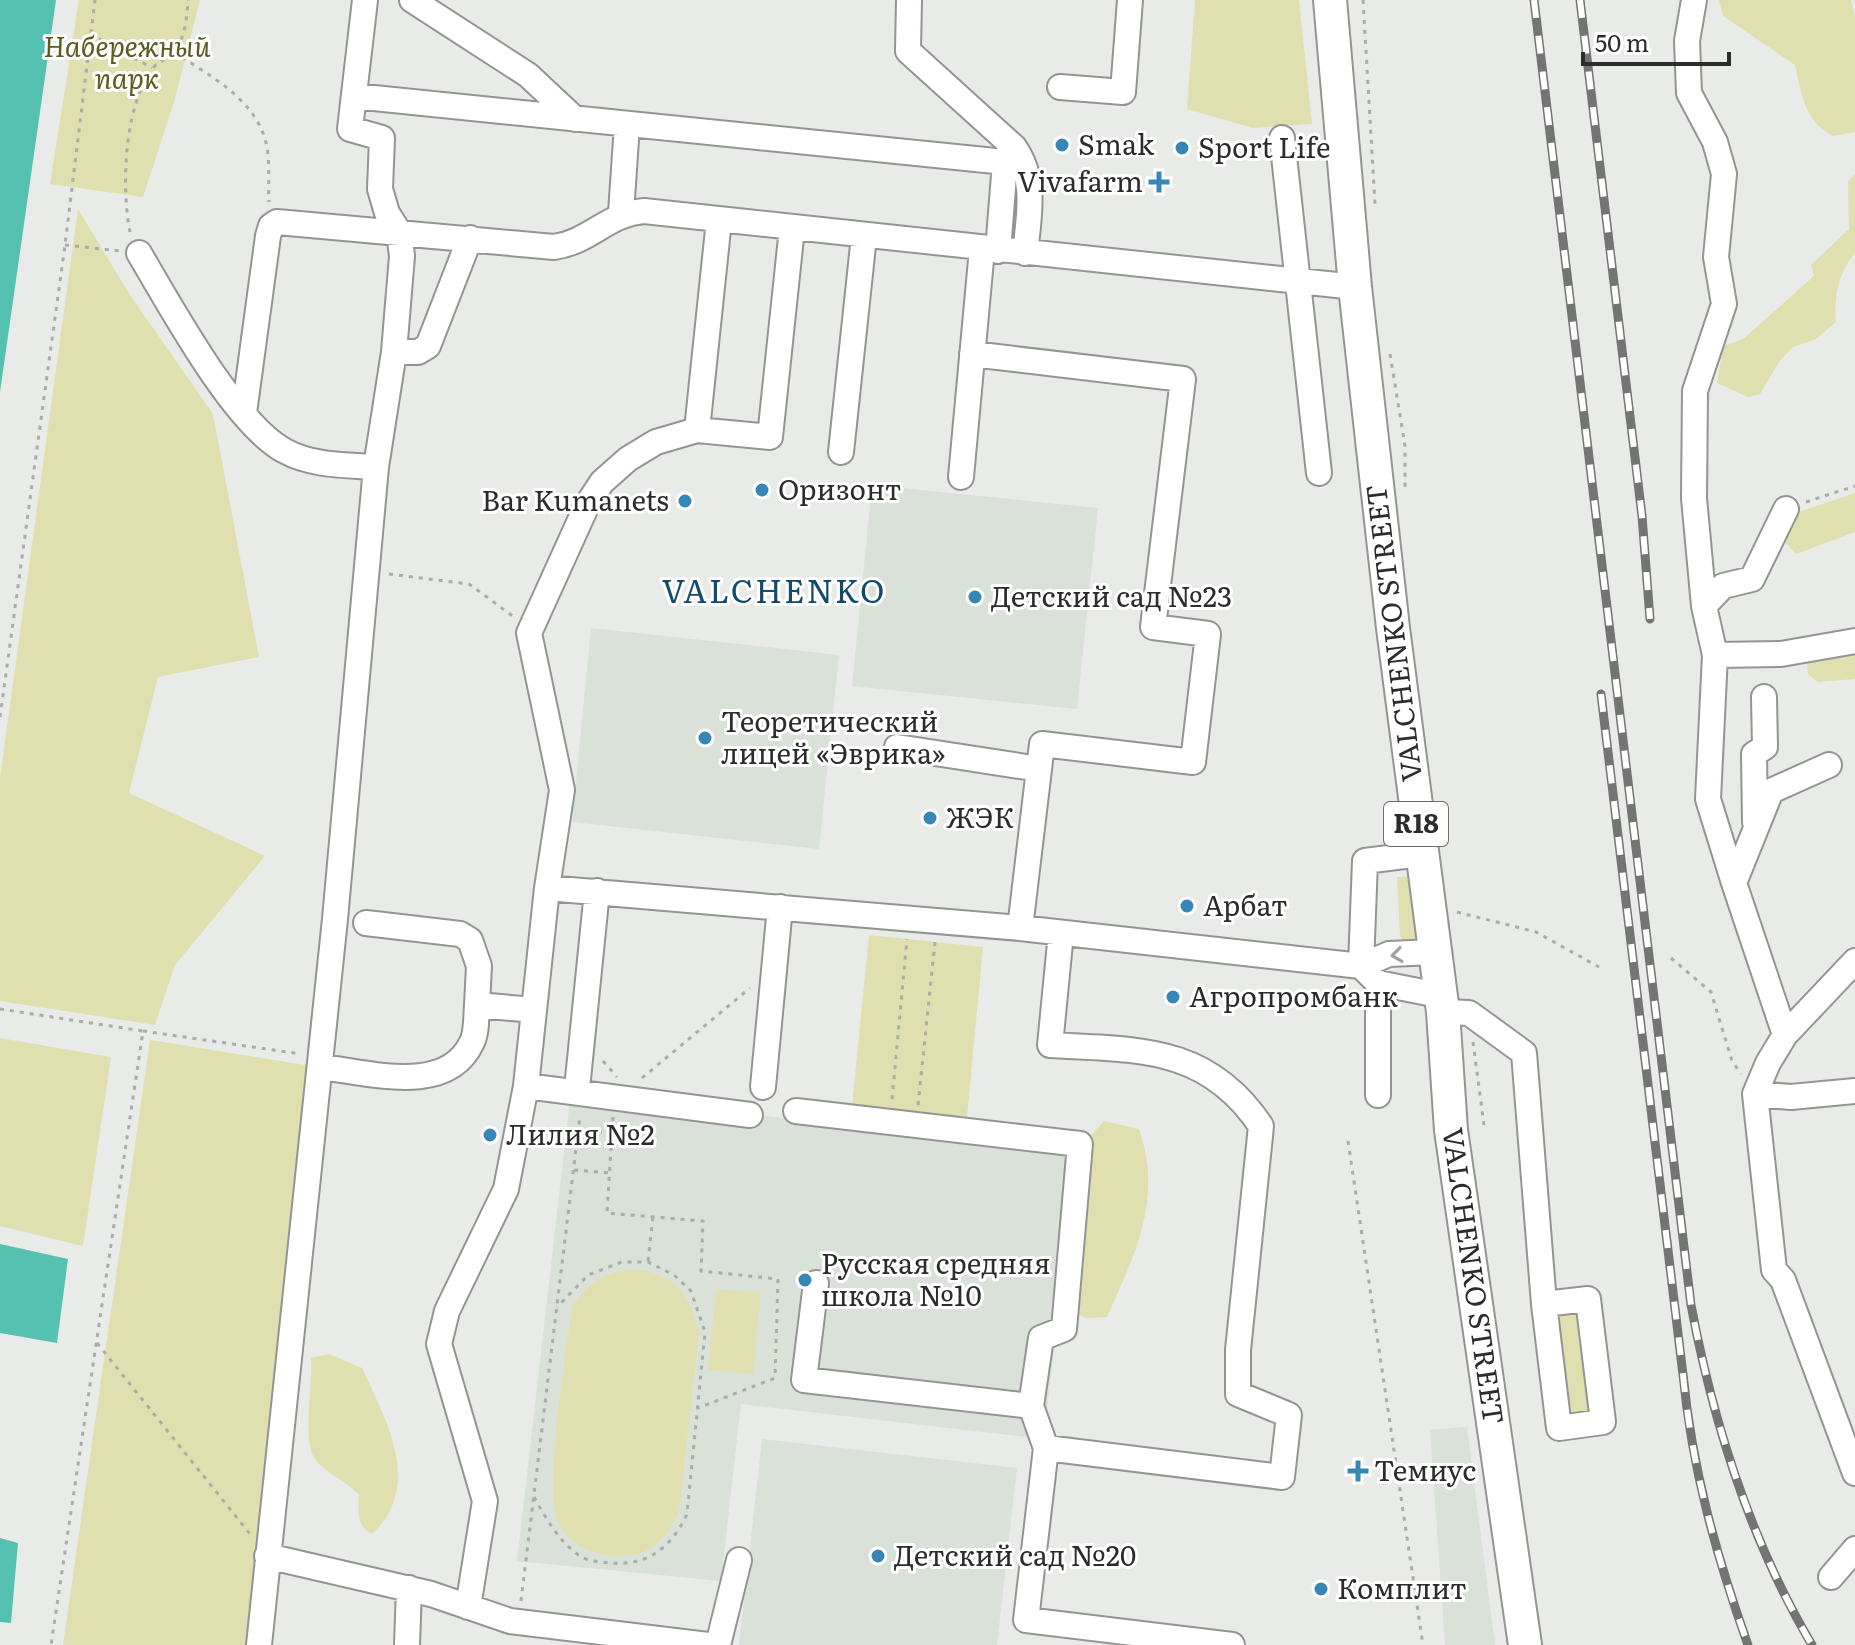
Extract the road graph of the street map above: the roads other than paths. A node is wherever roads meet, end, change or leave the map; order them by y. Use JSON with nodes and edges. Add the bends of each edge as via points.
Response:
{"nodes":[{"id":1,"x":365,"y":0,"type":"edge"},
{"id":2,"x":412,"y":0,"type":"edge"},
{"id":3,"x":909,"y":0,"type":"edge"},
{"id":4,"x":1130,"y":0,"type":"edge"},
{"id":5,"x":1330,"y":0,"type":"edge"},
{"id":6,"x":1694,"y":0,"type":"edge"},
{"id":7,"x":1060,"y":87,"type":"dead end"},
{"id":8,"x":354,"y":96,"type":"junction"},
{"id":9,"x":575,"y":119,"type":"junction"},
{"id":10,"x":627,"y":125,"type":"junction"},
{"id":11,"x":1282,"y":138,"type":"dead end"},
{"id":12,"x":621,"y":213,"type":"junction"},
{"id":13,"x":719,"y":220,"type":"junction"},
{"id":14,"x":792,"y":228,"type":"junction"},
{"id":15,"x":399,"y":232,"type":"junction"},
{"id":16,"x":864,"y":236,"type":"junction"},
{"id":17,"x":470,"y":238,"type":"junction"},
{"id":18,"x":990,"y":250,"type":"junction"},
{"id":19,"x":139,"y":253,"type":"road end"},
{"id":20,"x":1025,"y":253,"type":"junction"},
{"id":21,"x":1300,"y":283,"type":"junction"},
{"id":22,"x":1355,"y":287,"type":"junction"},
{"id":23,"x":394,"y":352,"type":"junction"},
{"id":24,"x":972,"y":354,"type":"junction"},
{"id":25,"x":244,"y":413,"type":"junction"},
{"id":26,"x":697,"y":430,"type":"junction"},
{"id":27,"x":841,"y":452,"type":"dead end"},
{"id":28,"x":376,"y":467,"type":"junction"},
{"id":29,"x":1319,"y":473,"type":"dead end"},
{"id":30,"x":961,"y":477,"type":"dead end"},
{"id":31,"x":1786,"y":509,"type":"road end"},
{"id":32,"x":1704,"y":606,"type":"junction"},
{"id":33,"x":1855,"y":641,"type":"edge"},
{"id":34,"x":1715,"y":655,"type":"junction"},
{"id":35,"x":1764,"y":697,"type":"dead end"},
{"id":36,"x":897,"y":747,"type":"dead end"},
{"id":37,"x":1829,"y":765,"type":"dead end"},
{"id":38,"x":1039,"y":769,"type":"junction"},
{"id":39,"x":1755,"y":833,"type":"junction"},
{"id":40,"x":1420,"y":854,"type":"junction"},
{"id":41,"x":1734,"y":883,"type":"junction"},
{"id":42,"x":547,"y":888,"type":"junction"},
{"id":43,"x":597,"y":891,"type":"junction"},
{"id":44,"x":780,"y":907,"type":"junction"},
{"id":45,"x":366,"y":923,"type":"dead end"},
{"id":46,"x":1020,"y":928,"type":"junction"},
{"id":47,"x":1061,"y":933,"type":"junction"},
{"id":48,"x":1434,"y":952,"type":"junction"},
{"id":49,"x":1855,"y":961,"type":"edge"},
{"id":50,"x":1370,"y":974,"type":"junction"},
{"id":51,"x":477,"y":1005,"type":"junction"},
{"id":52,"x":1450,"y":1007,"type":"junction"},
{"id":53,"x":534,"y":1010,"type":"junction"},
{"id":54,"x":1785,"y":1035,"type":"junction"},
{"id":55,"x":320,"y":1062,"type":"junction"},
{"id":56,"x":526,"y":1086,"type":"junction"},
{"id":57,"x":580,"y":1086,"type":"junction"},
{"id":58,"x":763,"y":1087,"type":"dead end"},
{"id":59,"x":1855,"y":1091,"type":"edge"},
{"id":60,"x":1755,"y":1094,"type":"junction"},
{"id":61,"x":1378,"y":1095,"type":"dead end"},
{"id":62,"x":796,"y":1111,"type":"dead end"},
{"id":63,"x":750,"y":1115,"type":"dead end"},
{"id":64,"x":816,"y":1283,"type":"dead end"},
{"id":65,"x":1544,"y":1304,"type":"junction"},
{"id":66,"x":1031,"y":1406,"type":"junction"},
{"id":67,"x":1046,"y":1448,"type":"junction"},
{"id":68,"x":1855,"y":1473,"type":"edge"},
{"id":69,"x":1855,"y":1549,"type":"edge"},
{"id":70,"x":267,"y":1556,"type":"junction"},
{"id":71,"x":739,"y":1560,"type":"dead end"},
{"id":72,"x":1831,"y":1577,"type":"dead end"},
{"id":73,"x":409,"y":1588,"type":"junction"},
{"id":74,"x":468,"y":1607,"type":"junction"},
{"id":75,"x":1134,"y":1639,"type":"edge"},
{"id":76,"x":1166,"y":1641,"type":"edge"},
{"id":77,"x":259,"y":1645,"type":"edge"},
{"id":78,"x":407,"y":1645,"type":"edge"},
{"id":79,"x":708,"y":1645,"type":"edge"},
{"id":80,"x":718,"y":1645,"type":"edge"},
{"id":81,"x":1232,"y":1645,"type":"edge"},
{"id":82,"x":1525,"y":1645,"type":"edge"}],
"edges":[{"from":1,"to":8,"type":"street"},
{"from":2,"to":9,"type":"street","via":[[528,75]]},
{"from":3,"to":20,"type":"street","via":[[908,51],[1014,147],[1027,165]]},
{"from":4,"to":7,"type":"street","via":[[1123,92]]},
{"from":5,"to":22,"type":"main road","name":"VALCHENKO STREET","number":"R18"},
{"from":6,"to":32,"type":"street","via":[[1687,41],[1689,93],[1715,142],[1724,174],[1716,257],[1724,304],[1695,391],[1694,498]]},
{"from":8,"to":9,"type":"street"},
{"from":8,"to":15,"type":"street","via":[[350,129],[382,138],[380,189]]},
{"from":9,"to":10,"type":"street"},
{"from":10,"to":12,"type":"street"},
{"from":10,"to":18,"type":"street","via":[[1005,162]]},
{"from":11,"to":21,"type":"street"},
{"from":12,"to":13,"type":"street"},
{"from":12,"to":17,"type":"street","via":[[570,245]]},
{"from":13,"to":14,"type":"street"},
{"from":13,"to":26,"type":"street"},
{"from":14,"to":16,"type":"street"},
{"from":14,"to":26,"type":"street","via":[[770,437]]},
{"from":15,"to":17,"type":"street"},
{"from":15,"to":23,"type":"street"},
{"from":15,"to":25,"type":"street","via":[[286,222],[271,226]]},
{"from":16,"to":18,"type":"street"},
{"from":16,"to":27,"type":"street"},
{"from":17,"to":23,"type":"street","via":[[428,346],[418,352]]},
{"from":18,"to":20,"type":"street"},
{"from":18,"to":24,"type":"street"},
{"from":19,"to":25,"type":"street"},
{"from":20,"to":21,"type":"street"},
{"from":21,"to":22,"type":"street"},
{"from":21,"to":29,"type":"street"},
{"from":22,"to":40,"type":"main road","name":"VALCHENKO STREET","number":"R18"},
{"from":23,"to":28,"type":"street"},
{"from":24,"to":30,"type":"street"},
{"from":24,"to":38,"type":"street","via":[[1183,379],[1153,627],[1208,634],[1193,762],[1042,744]]},
{"from":25,"to":28,"type":"street","via":[[271,443],[288,453]]},
{"from":26,"to":42,"type":"street","via":[[656,442],[602,482],[529,633],[562,790]]},
{"from":28,"to":55,"type":"street"},
{"from":31,"to":32,"type":"street","via":[[1752,579],[1723,586]]},
{"from":32,"to":34,"type":"street"},
{"from":33,"to":34,"type":"street","via":[[1781,654]]},
{"from":34,"to":41,"type":"street","via":[[1708,799]]},
{"from":35,"to":39,"type":"street","via":[[1765,747],[1754,754]]},
{"from":36,"to":38,"type":"street"},
{"from":37,"to":39,"type":"street","via":[[1771,791]]},
{"from":38,"to":46,"type":"street"},
{"from":39,"to":41,"type":"street"},
{"from":40,"to":48,"type":"main road","name":"VALCHENKO STREET","number":"R18"},
{"from":40,"to":50,"type":"street","via":[[1365,861]]},
{"from":41,"to":54,"type":"street"},
{"from":42,"to":43,"type":"street"},
{"from":42,"to":53,"type":"street"},
{"from":43,"to":44,"type":"street"},
{"from":43,"to":57,"type":"street"},
{"from":44,"to":46,"type":"street"},
{"from":44,"to":58,"type":"street"},
{"from":45,"to":51,"type":"street","via":[[460,934],[470,940],[479,966]]},
{"from":46,"to":47,"type":"street"},
{"from":47,"to":50,"type":"street"},
{"from":47,"to":67,"type":"street","via":[[1050,1045],[1155,1051],[1212,1076],[1243,1098],[1261,1126],[1238,1394],[1289,1415],[1282,1477]]},
{"from":48,"to":50,"type":"street","one_way":true,"via":[[1389,954]]},
{"from":48,"to":52,"type":"main road","name":"VALCHENKO STREET","number":"R18"},
{"from":49,"to":54,"type":"street"},
{"from":50,"to":52,"type":"street"},
{"from":50,"to":61,"type":"street"},
{"from":51,"to":53,"type":"street"},
{"from":51,"to":55,"type":"street","via":[[473,1040],[458,1064],[432,1076]]},
{"from":52,"to":65,"type":"street","via":[[1524,1053]]},
{"from":52,"to":82,"type":"main road","name":"VALCHENKO STREET","number":"R18","via":[[1451,1130]]},
{"from":53,"to":56,"type":"street"},
{"from":54,"to":60,"type":"street"},
{"from":55,"to":70,"type":"street"},
{"from":56,"to":57,"type":"street"},
{"from":56,"to":74,"type":"street","via":[[506,1189],[447,1311],[439,1344],[485,1501]]},
{"from":57,"to":63,"type":"street","via":[[617,1088]]},
{"from":59,"to":60,"type":"street","via":[[1791,1097]]},
{"from":60,"to":68,"type":"street","via":[[1774,1270],[1783,1280]]},
{"from":62,"to":66,"type":"street","via":[[1080,1144],[1064,1329],[1041,1338]]},
{"from":64,"to":66,"type":"street","via":[[804,1380]]},
{"from":65,"to":65,"type":"street","via":[[1559,1428],[1603,1422],[1588,1299]]},
{"from":66,"to":67,"type":"street"},
{"from":67,"to":75,"type":"street","via":[[1026,1620]]},
{"from":69,"to":72,"type":"street"},
{"from":70,"to":73,"type":"street"},
{"from":70,"to":77,"type":"street"},
{"from":71,"to":80,"type":"street"},
{"from":73,"to":74,"type":"street"},
{"from":73,"to":78,"type":"street"},
{"from":74,"to":79,"type":"street","via":[[510,1621]]},
{"from":75,"to":76,"type":"street"},
{"from":76,"to":81,"type":"street"}]}
